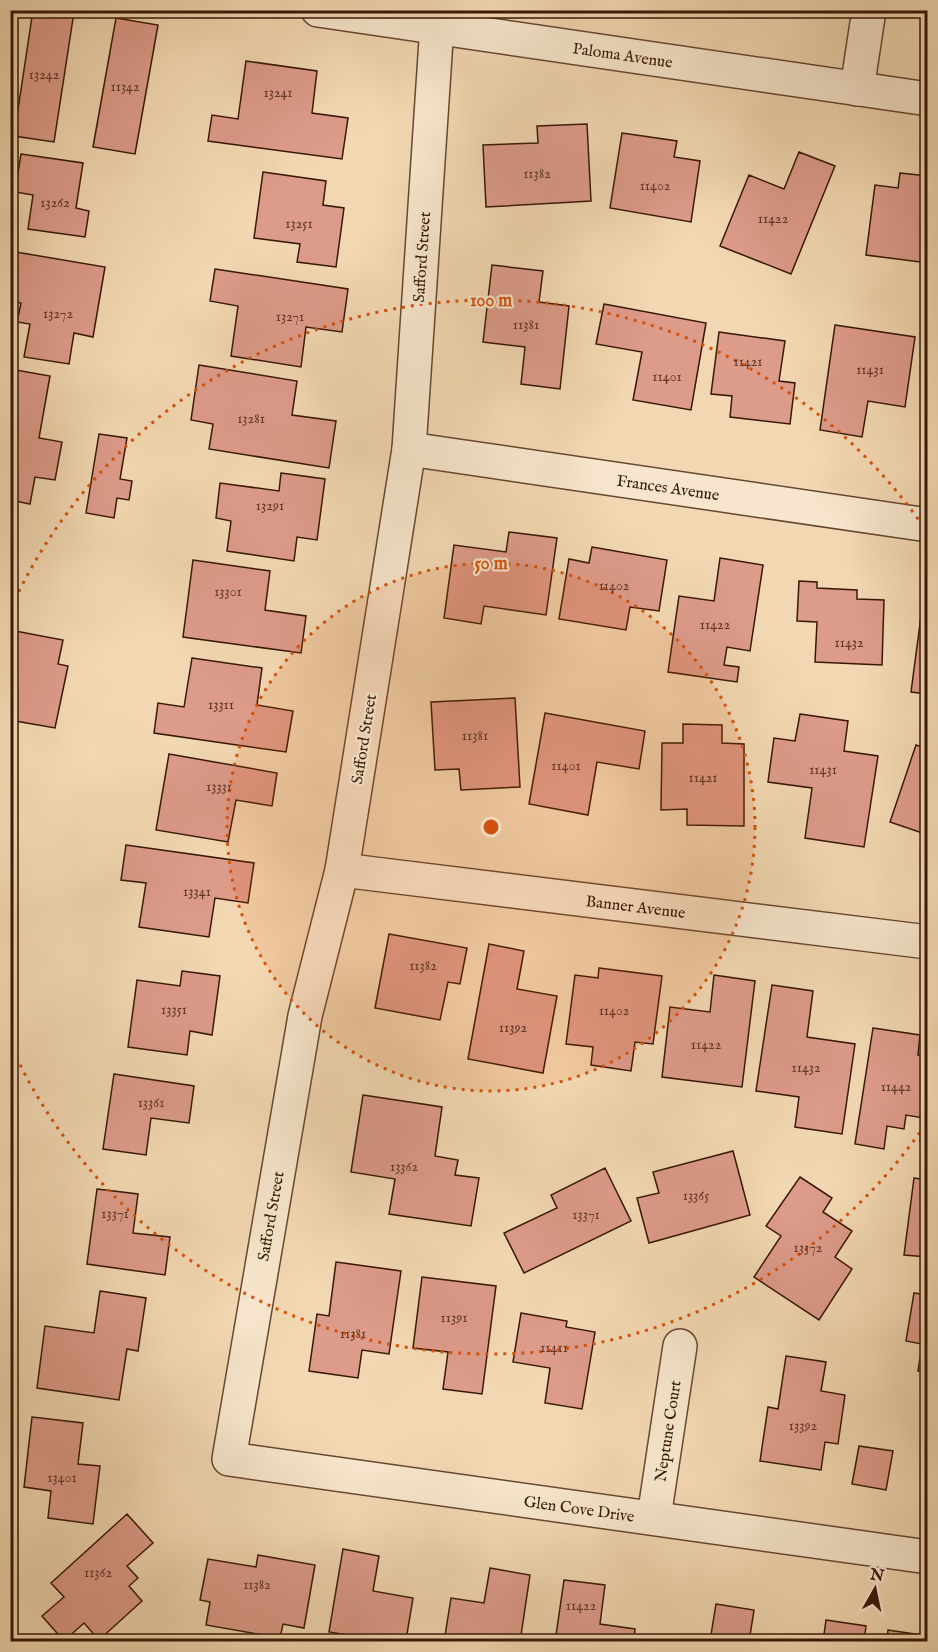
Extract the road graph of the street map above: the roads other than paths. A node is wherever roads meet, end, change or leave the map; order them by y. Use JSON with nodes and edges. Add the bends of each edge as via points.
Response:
{"nodes":[{"id":1,"x":318,"y":10,"type":"edge"},
{"id":2,"x":869,"y":10,"type":"edge"},
{"id":3,"x":437,"y":19,"type":"edge"},
{"id":4,"x":857,"y":89,"type":"junction"},
{"id":5,"x":927,"y":99,"type":"edge"},
{"id":6,"x":409,"y":449,"type":"junction"},
{"id":7,"x":927,"y":525,"type":"edge"},
{"id":8,"x":342,"y":870,"type":"junction"},
{"id":9,"x":927,"y":942,"type":"edge"},
{"id":10,"x":680,"y":1346,"type":"dead end"},
{"id":11,"x":229,"y":1459,"type":"joint"},
{"id":12,"x":654,"y":1517,"type":"junction"},
{"id":13,"x":927,"y":1557,"type":"edge"}],
"edges":[{"from":1,"to":3,"type":"street","name":"Paloma Avenue"},
{"from":2,"to":4,"type":"street"},
{"from":3,"to":4,"type":"street","name":"Paloma Avenue"},
{"from":3,"to":6,"type":"street","name":"Safford Street"},
{"from":4,"to":5,"type":"street","name":"Paloma Avenue"},
{"from":6,"to":7,"type":"street","name":"Frances Avenue"},
{"from":6,"to":8,"type":"street","name":"Safford Street"},
{"from":8,"to":9,"type":"street","name":"Banner Avenue"},
{"from":8,"to":11,"type":"street","name":"Safford Street","via":[[304,1016]]},
{"from":10,"to":12,"type":"street","name":"Neptune Court"},
{"from":11,"to":12,"type":"street","name":"Glen Cove Drive"},
{"from":12,"to":13,"type":"street","name":"Glen Cove Drive"}]}
